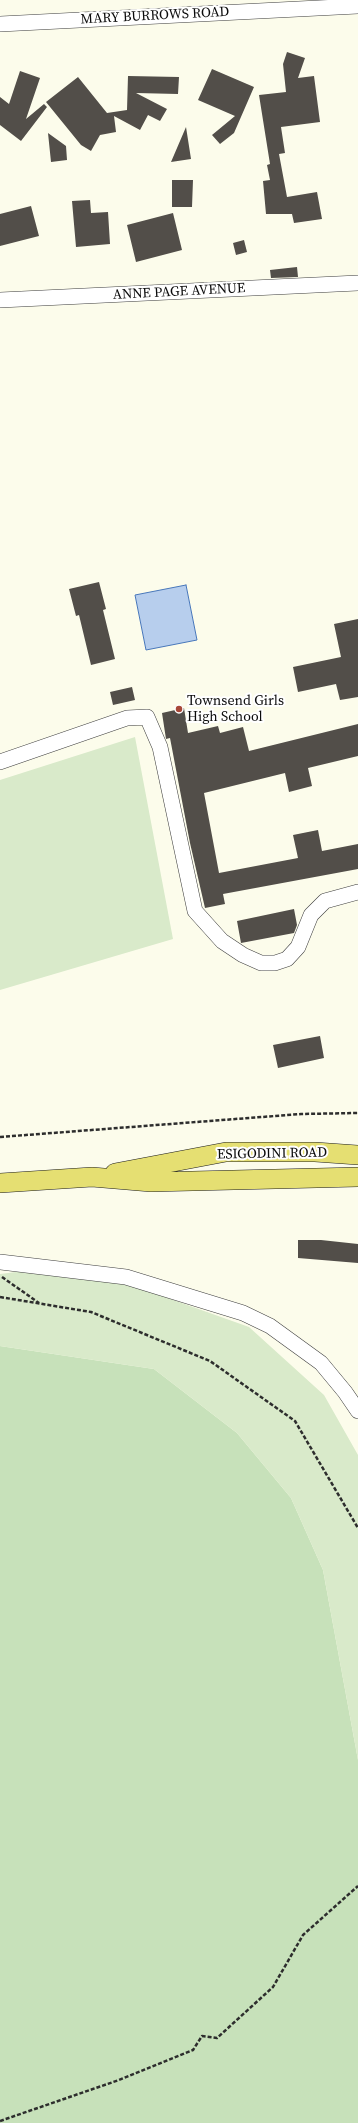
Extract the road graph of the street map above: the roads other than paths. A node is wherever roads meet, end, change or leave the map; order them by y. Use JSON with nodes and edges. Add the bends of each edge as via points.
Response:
{"nodes":[{"id":1,"x":358,"y":6,"type":"edge"},
{"id":2,"x":0,"y":24,"type":"edge"},
{"id":3,"x":358,"y":283,"type":"edge"},
{"id":4,"x":0,"y":300,"type":"edge"},
{"id":5,"x":0,"y":762,"type":"edge"},
{"id":6,"x":358,"y":892,"type":"edge"},
{"id":7,"x":358,"y":1143,"type":"edge"},
{"id":8,"x":226,"y":1152,"type":"junction"},
{"id":9,"x":358,"y":1155,"type":"edge"},
{"id":10,"x":358,"y":1177,"type":"edge"},
{"id":11,"x":92,"y":1178,"type":"junction"},
{"id":12,"x":0,"y":1183,"type":"edge"},
{"id":13,"x":0,"y":1262,"type":"edge"},
{"id":14,"x":358,"y":1411,"type":"edge"}],
"edges":[{"from":1,"to":2,"type":"street","name":"MARY BURROWS ROAD"},
{"from":3,"to":4,"type":"street","name":"ANNE PAGE AVENUE"},
{"from":5,"to":6,"type":"street","via":[[127,718],[147,717],[160,747],[195,911],[222,942],[261,962],[275,963],[286,959],[298,947],[311,915],[325,901]]},
{"from":7,"to":8,"type":"main road"},
{"from":8,"to":9,"type":"main road","name":"ESIGODINI ROAD","via":[[316,1152]]},
{"from":8,"to":11,"type":"main road","name":"ESIGODINI ROAD"},
{"from":10,"to":11,"type":"main road","name":"ESIGODINI ROAD","via":[[151,1182]]},
{"from":11,"to":12,"type":"main road","name":"ESIGODINI ROAD"},
{"from":13,"to":14,"type":"street","via":[[126,1277],[244,1313],[276,1330],[321,1363]]}]}
